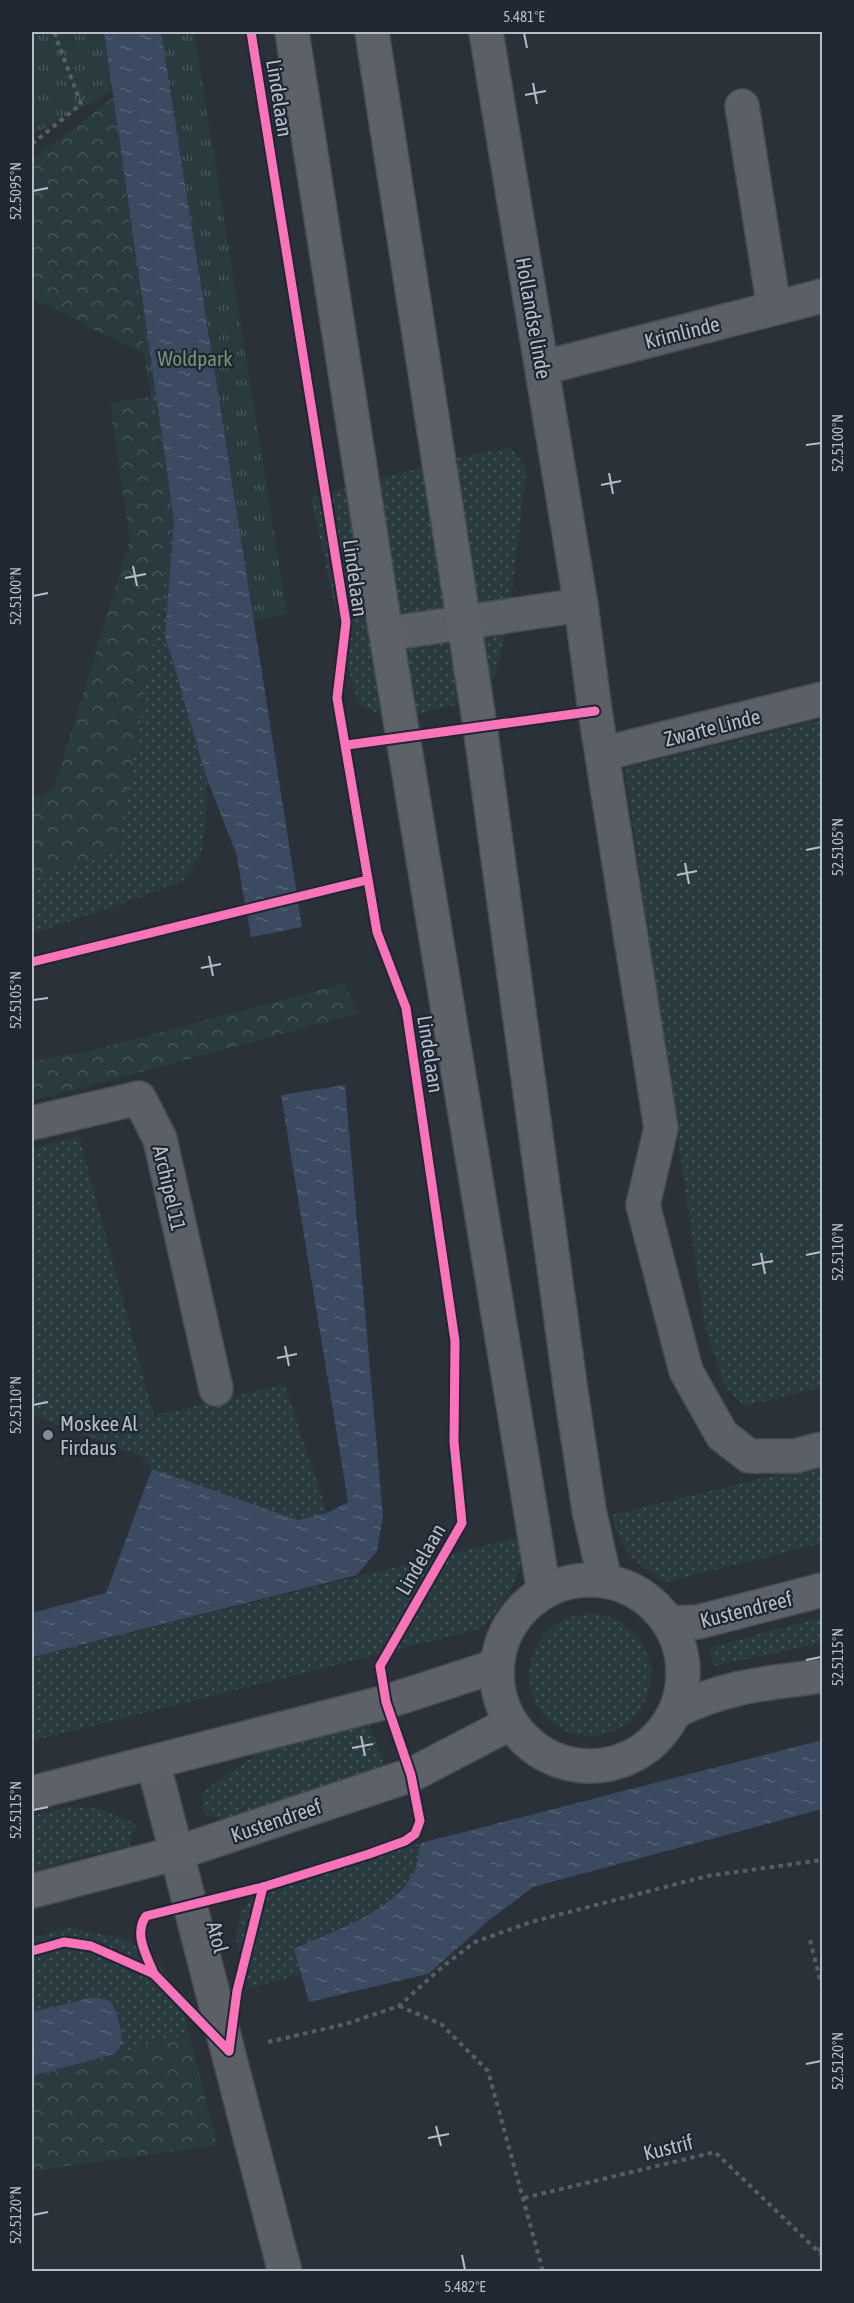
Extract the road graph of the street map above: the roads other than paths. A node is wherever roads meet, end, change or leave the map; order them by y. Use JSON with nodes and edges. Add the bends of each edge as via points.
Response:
{"nodes":[{"id":1,"x":292,"y":32,"type":"edge"},
{"id":2,"x":372,"y":32,"type":"edge"},
{"id":3,"x":486,"y":32,"type":"edge"},
{"id":4,"x":742,"y":106,"type":"dead end"},
{"id":5,"x":822,"y":296,"type":"edge"},
{"id":6,"x":774,"y":308,"type":"junction"},
{"id":7,"x":542,"y":368,"type":"junction"},
{"id":8,"x":581,"y":605,"type":"junction"},
{"id":9,"x":465,"y":622,"type":"junction"},
{"id":10,"x":386,"y":634,"type":"junction"},
{"id":11,"x":822,"y":699,"type":"edge"},
{"id":12,"x":602,"y":754,"type":"junction"},
{"id":13,"x":32,"y":1123,"type":"edge"},
{"id":14,"x":216,"y":1389,"type":"dead end"},
{"id":15,"x":822,"y":1449,"type":"edge"},
{"id":16,"x":605,"y":1581,"type":"junction"},
{"id":17,"x":822,"y":1590,"type":"edge"},
{"id":18,"x":544,"y":1592,"type":"junction"},
{"id":19,"x":669,"y":1623,"type":"junction"},
{"id":20,"x":496,"y":1666,"type":"junction"},
{"id":21,"x":822,"y":1676,"type":"edge"},
{"id":22,"x":676,"y":1711,"type":"junction"},
{"id":23,"x":512,"y":1723,"type":"junction"},
{"id":24,"x":153,"y":1762,"type":"junction"},
{"id":25,"x":32,"y":1792,"type":"edge"},
{"id":26,"x":177,"y":1853,"type":"junction"},
{"id":27,"x":32,"y":1891,"type":"edge"},
{"id":28,"x":285,"y":2271,"type":"edge"}],
"edges":[{"from":1,"to":10,"type":"main road","name":"Lindelaan"},
{"from":2,"to":9,"type":"main road"},
{"from":3,"to":7,"type":"street","name":"Hollandse linde"},
{"from":4,"to":6,"type":"street"},
{"from":5,"to":6,"type":"street","name":"Krimlinde"},
{"from":6,"to":7,"type":"street","name":"Krimlinde"},
{"from":7,"to":8,"type":"street","name":"Hollandse linde"},
{"from":8,"to":9,"type":"street","name":"Lindelaan"},
{"from":8,"to":12,"type":"street","name":"Hollandse linde"},
{"from":9,"to":10,"type":"street","name":"Lindelaan"},
{"from":9,"to":16,"type":"main road","via":[[571,1392],[589,1510]]},
{"from":10,"to":18,"type":"main road","name":"Lindelaan"},
{"from":11,"to":12,"type":"street","name":"Zwarte Linde"},
{"from":12,"to":15,"type":"street","name":"Hollandse linde","via":[[662,1128],[643,1205],[686,1371],[722,1435],[749,1456],[795,1456]]},
{"from":13,"to":14,"type":"street","name":"Archipel 11","via":[[140,1098],[160,1139]]},
{"from":16,"to":18,"type":"main road","via":[[583,1580]]},
{"from":16,"to":19,"type":"main road","via":[[634,1591],[656,1607]]},
{"from":17,"to":19,"type":"main road","name":"Kustendreef","via":[[698,1622]]},
{"from":18,"to":20,"type":"main road","via":[[511,1623]]},
{"from":19,"to":22,"type":"main road","via":[[682,1659],[683,1680]]},
{"from":20,"to":23,"type":"main road","via":[[502,1703]]},
{"from":20,"to":24,"type":"main road","via":[[386,1702]]},
{"from":21,"to":22,"type":"main road","via":[[732,1688]]},
{"from":22,"to":23,"type":"main road","via":[[657,1738],[639,1752],[611,1764],[582,1766],[555,1760],[536,1750]]},
{"from":23,"to":26,"type":"main road","name":"Kustendreef","via":[[411,1774]]},
{"from":24,"to":25,"type":"main road"},
{"from":24,"to":26,"type":"street","name":"Atol"},
{"from":26,"to":27,"type":"main road","name":"Kustendreef"},
{"from":26,"to":28,"type":"street","name":"Atol"}]}
